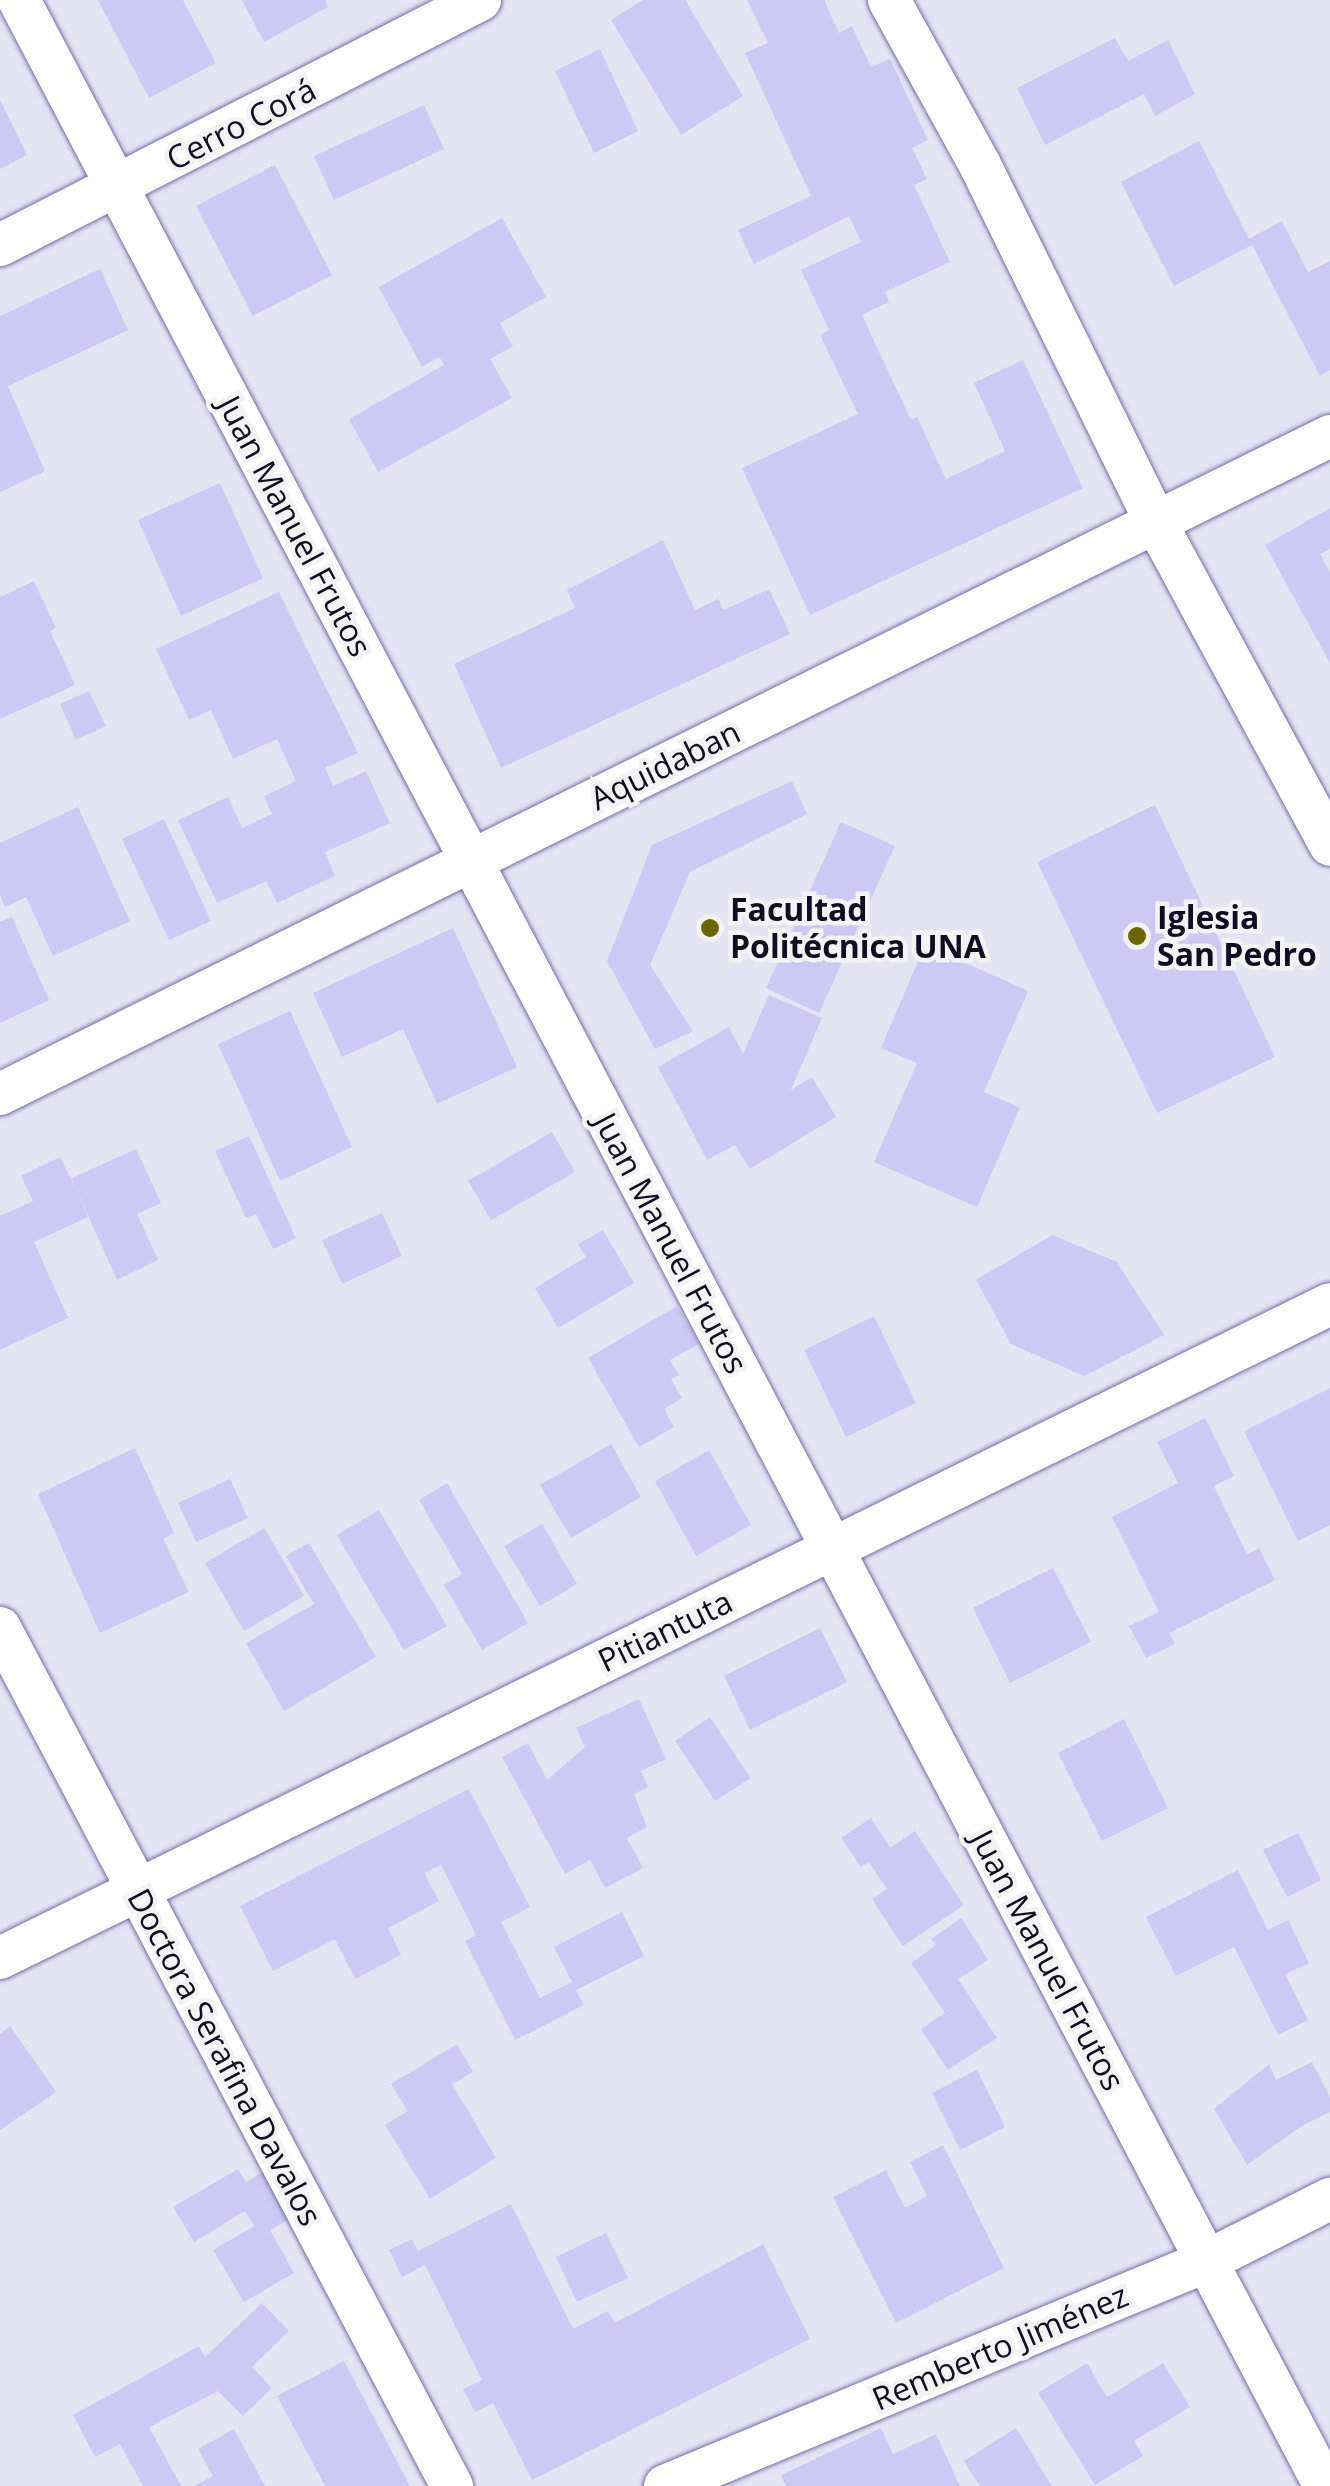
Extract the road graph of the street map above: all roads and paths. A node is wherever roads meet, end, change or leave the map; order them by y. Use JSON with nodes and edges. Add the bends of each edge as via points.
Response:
{"nodes":[{"id":1,"x":19,"y":0,"type":"edge"},
{"id":2,"x":480,"y":0,"type":"edge"},
{"id":3,"x":888,"y":0,"type":"edge"},
{"id":4,"x":117,"y":188,"type":"junction"},
{"id":5,"x":0,"y":245,"type":"edge"},
{"id":6,"x":1330,"y":436,"type":"edge"},
{"id":7,"x":1155,"y":521,"type":"junction"},
{"id":8,"x":1330,"y":845,"type":"edge"},
{"id":9,"x":471,"y":861,"type":"junction"},
{"id":10,"x":0,"y":1094,"type":"edge"},
{"id":11,"x":1330,"y":1304,"type":"edge"},
{"id":12,"x":831,"y":1549,"type":"junction"},
{"id":13,"x":0,"y":1628,"type":"edge"},
{"id":14,"x":138,"y":1892,"type":"junction"},
{"id":15,"x":0,"y":1958,"type":"edge"},
{"id":16,"x":1330,"y":2198,"type":"edge"},
{"id":17,"x":1207,"y":2261,"type":"junction"},
{"id":18,"x":452,"y":2486,"type":"edge"},
{"id":19,"x":665,"y":2486,"type":"edge"},
{"id":20,"x":1325,"y":2486,"type":"edge"}],
"edges":[{"from":1,"to":4,"type":"street","name":"Juan Manuel Frutos"},
{"from":2,"to":4,"type":"street","name":"Cerro Corá"},
{"from":3,"to":7,"type":"street","via":[[980,165]]},
{"from":4,"to":5,"type":"street","name":"Cerro Corá"},
{"from":4,"to":9,"type":"street","name":"Juan Manuel Frutos"},
{"from":6,"to":7,"type":"street","name":"Aquidaban"},
{"from":7,"to":8,"type":"street"},
{"from":7,"to":9,"type":"street","name":"Aquidaban"},
{"from":9,"to":10,"type":"street","name":"Aquidaban"},
{"from":9,"to":12,"type":"street","name":"Juan Manuel Frutos"},
{"from":11,"to":12,"type":"street","name":"Pitiantuta"},
{"from":12,"to":14,"type":"street","name":"Pitiantuta"},
{"from":12,"to":17,"type":"street","name":"Juan Manuel Frutos"},
{"from":13,"to":14,"type":"street","name":"Doctora Serafina Davalos"},
{"from":14,"to":15,"type":"street","name":"Pitiantuta"},
{"from":14,"to":18,"type":"street","name":"Doctora Serafina Davalos"},
{"from":16,"to":17,"type":"street","name":"Remberto Jiménez"},
{"from":17,"to":19,"type":"street","name":"Remberto Jiménez"},
{"from":17,"to":20,"type":"street","name":"Juan Manuel Frutos"}]}
